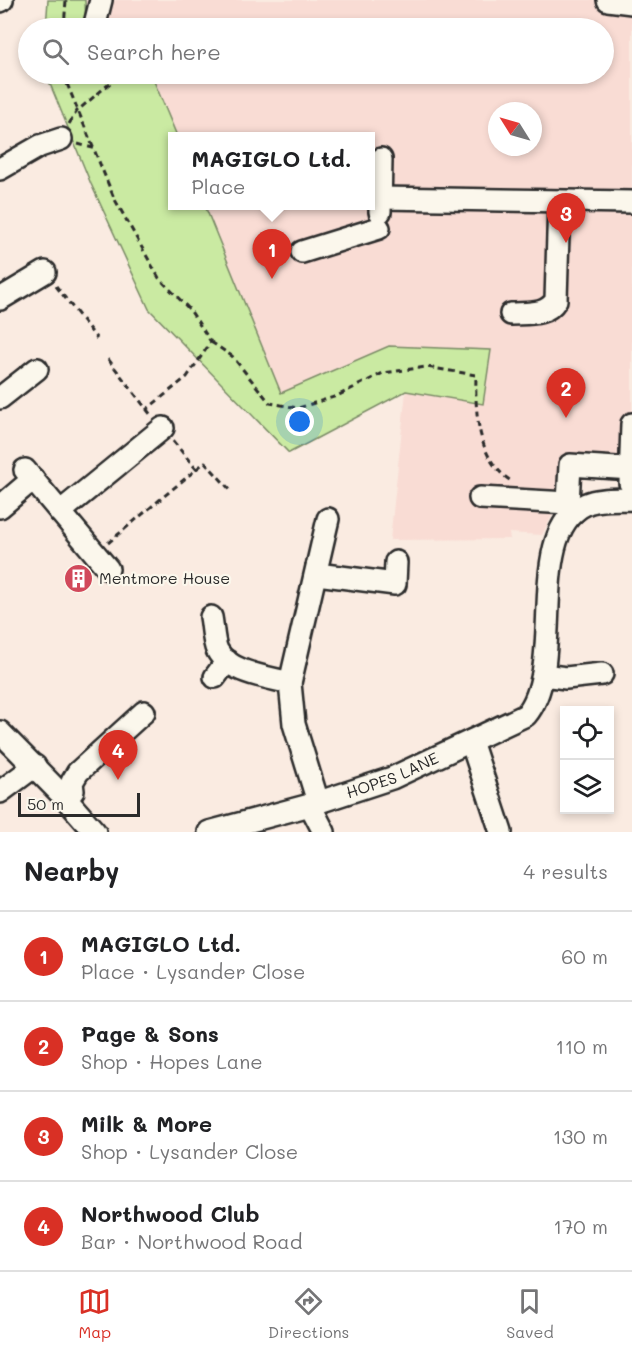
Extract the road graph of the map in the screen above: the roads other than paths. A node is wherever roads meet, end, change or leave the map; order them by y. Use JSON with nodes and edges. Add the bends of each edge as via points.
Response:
{"nodes":[{"id":1,"x":101,"y":0,"type":"edge"},
{"id":2,"x":608,"y":0,"type":"edge"},
{"id":3,"x":632,"y":3,"type":"edge"},
{"id":4,"x":96,"y":18,"type":"edge"},
{"id":5,"x":61,"y":139,"type":"dead end"},
{"id":6,"x":381,"y":159,"type":"dead end"},
{"id":7,"x":0,"y":169,"type":"edge"},
{"id":8,"x":380,"y":198,"type":"junction"},
{"id":9,"x":559,"y":201,"type":"junction"},
{"id":10,"x":632,"y":202,"type":"edge"},
{"id":11,"x":302,"y":252,"type":"dead end"},
{"id":12,"x":45,"y":272,"type":"road end"},
{"id":13,"x":0,"y":299,"type":"edge"},
{"id":14,"x":511,"y":314,"type":"dead end"},
{"id":15,"x":37,"y":369,"type":"dead end"},
{"id":16,"x":0,"y":398,"type":"edge"},
{"id":17,"x":632,"y":424,"type":"edge"},
{"id":18,"x":163,"y":428,"type":"dead end"},
{"id":19,"x":631,"y":469,"type":"edge"},
{"id":20,"x":480,"y":498,"type":"dead end"},
{"id":21,"x":631,"y":499,"type":"edge"},
{"id":22,"x":0,"y":507,"type":"edge"},
{"id":23,"x":572,"y":507,"type":"junction"},
{"id":24,"x":60,"y":512,"type":"junction"},
{"id":25,"x":328,"y":519,"type":"dead end"},
{"id":26,"x":102,"y":562,"type":"road end"},
{"id":27,"x":396,"y":562,"type":"dead end"},
{"id":28,"x":317,"y":574,"type":"junction"},
{"id":29,"x":211,"y":617,"type":"dead end"},
{"id":30,"x":602,"y":673,"type":"dead end"},
{"id":31,"x":543,"y":675,"type":"junction"},
{"id":32,"x":290,"y":683,"type":"junction"},
{"id":33,"x":144,"y":712,"type":"dead end"},
{"id":34,"x":0,"y":732,"type":"edge"},
{"id":35,"x":471,"y":741,"type":"junction"},
{"id":36,"x":35,"y":766,"type":"junction"},
{"id":37,"x":0,"y":792,"type":"edge"},
{"id":38,"x":66,"y":799,"type":"junction"},
{"id":39,"x":314,"y":804,"type":"junction"},
{"id":40,"x":94,"y":832,"type":"edge"},
{"id":41,"x":209,"y":832,"type":"edge"},
{"id":42,"x":324,"y":832,"type":"edge"},
{"id":43,"x":501,"y":832,"type":"edge"}],
"edges":[{"from":1,"to":4,"type":"street"},
{"from":2,"to":3,"type":"street"},
{"from":5,"to":7,"type":"street"},
{"from":6,"to":8,"type":"street"},
{"from":8,"to":9,"type":"street"},
{"from":8,"to":11,"type":"street","via":[[379,233]]},
{"from":9,"to":10,"type":"street"},
{"from":9,"to":14,"type":"street","via":[[556,300],[543,312]]},
{"from":12,"to":13,"type":"street"},
{"from":15,"to":16,"type":"street"},
{"from":17,"to":19,"type":"street"},
{"from":18,"to":24,"type":"street"},
{"from":19,"to":21,"type":"street"},
{"from":19,"to":23,"type":"street","via":[[570,465]]},
{"from":20,"to":23,"type":"street"},
{"from":21,"to":23,"type":"street"},
{"from":22,"to":24,"type":"street","via":[[29,475]]},
{"from":23,"to":31,"type":"street","name":"HOPES LANE","via":[[554,541]]},
{"from":24,"to":26,"type":"street"},
{"from":25,"to":28,"type":"street"},
{"from":27,"to":28,"type":"street","via":[[395,584]]},
{"from":28,"to":32,"type":"street"},
{"from":29,"to":32,"type":"street","via":[[221,669]]},
{"from":30,"to":31,"type":"street","via":[[566,678]]},
{"from":31,"to":35,"type":"street","name":"HOPES LANE","via":[[534,705],[526,715]]},
{"from":32,"to":39,"type":"street","via":[[294,724]]},
{"from":33,"to":38,"type":"street","via":[[78,772],[72,782],[73,791]]},
{"from":34,"to":36,"type":"street"},
{"from":35,"to":39,"type":"street","name":"HOPES LANE","via":[[392,778]]},
{"from":35,"to":43,"type":"street"},
{"from":36,"to":37,"type":"street"},
{"from":36,"to":38,"type":"street"},
{"from":38,"to":40,"type":"street"},
{"from":39,"to":41,"type":"street","name":"HOPES LANE"},
{"from":39,"to":42,"type":"street"}]}
